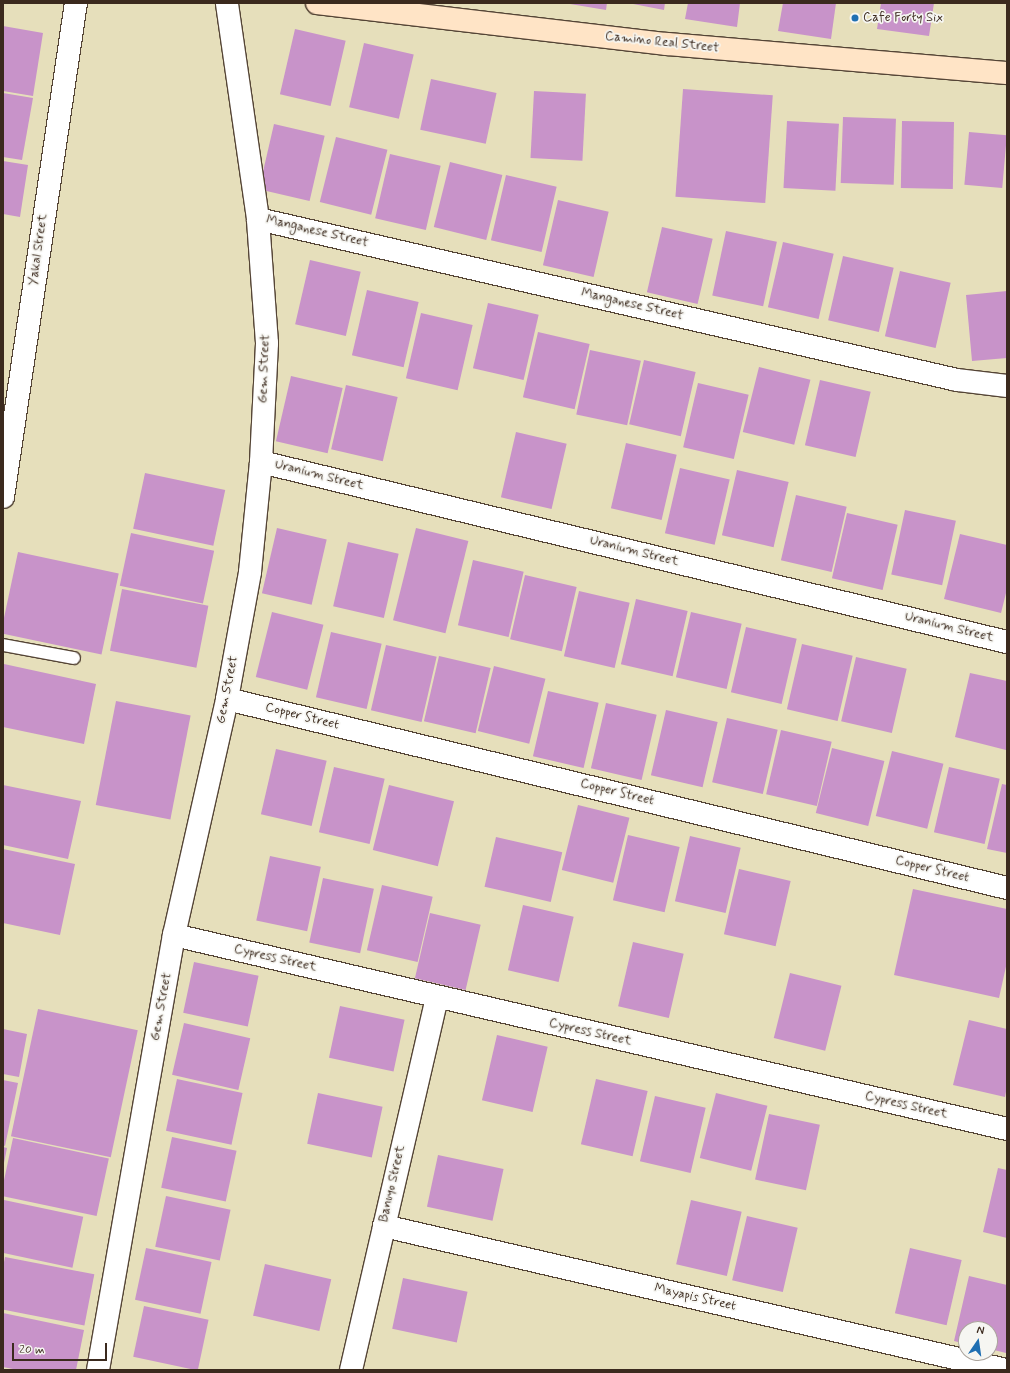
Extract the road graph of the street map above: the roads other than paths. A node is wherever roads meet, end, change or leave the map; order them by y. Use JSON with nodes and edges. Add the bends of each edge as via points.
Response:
{"nodes":[{"id":1,"x":76,"y":3,"type":"edge"},
{"id":2,"x":226,"y":3,"type":"edge"},
{"id":3,"x":318,"y":3,"type":"edge"},
{"id":4,"x":1007,"y":73,"type":"edge"},
{"id":5,"x":258,"y":219,"type":"junction"},
{"id":6,"x":1007,"y":386,"type":"edge"},
{"id":7,"x":261,"y":462,"type":"junction"},
{"id":8,"x":3,"y":497,"type":"edge"},
{"id":9,"x":1007,"y":642,"type":"edge"},
{"id":10,"x":3,"y":645,"type":"edge"},
{"id":11,"x":74,"y":658,"type":"dead end"},
{"id":12,"x":227,"y":699,"type":"junction"},
{"id":13,"x":1007,"y":888,"type":"edge"},
{"id":14,"x":174,"y":935,"type":"junction"},
{"id":15,"x":437,"y":998,"type":"junction"},
{"id":16,"x":1007,"y":1129,"type":"edge"},
{"id":17,"x":384,"y":1226,"type":"junction"},
{"id":18,"x":98,"y":1370,"type":"edge"},
{"id":19,"x":352,"y":1370,"type":"edge"},
{"id":20,"x":1006,"y":1370,"type":"edge"}],
"edges":[{"from":1,"to":8,"type":"street","name":"Yakal Street"},
{"from":2,"to":5,"type":"street","name":"Gem Street"},
{"from":3,"to":4,"type":"street","name":"Camino Real Street","via":[[667,44]]},
{"from":5,"to":6,"type":"street","name":"Manganese Street","via":[[957,380]]},
{"from":5,"to":7,"type":"street","name":"Gem Street","via":[[267,343]]},
{"from":7,"to":9,"type":"street","name":"Uranium Street"},
{"from":7,"to":12,"type":"street","name":"Gem Street","via":[[250,572]]},
{"from":10,"to":11,"type":"lane"},
{"from":12,"to":13,"type":"street","name":"Copper Street"},
{"from":12,"to":14,"type":"street","name":"Gem Street"},
{"from":14,"to":15,"type":"street","name":"Cypress Street"},
{"from":14,"to":18,"type":"street","name":"Gem Street"},
{"from":15,"to":16,"type":"street","name":"Cypress Street"},
{"from":15,"to":17,"type":"street","name":"Banuyo Street"},
{"from":17,"to":19,"type":"street","name":"Banuyo Street"},
{"from":17,"to":20,"type":"street","name":"Mayapis Street"}]}
